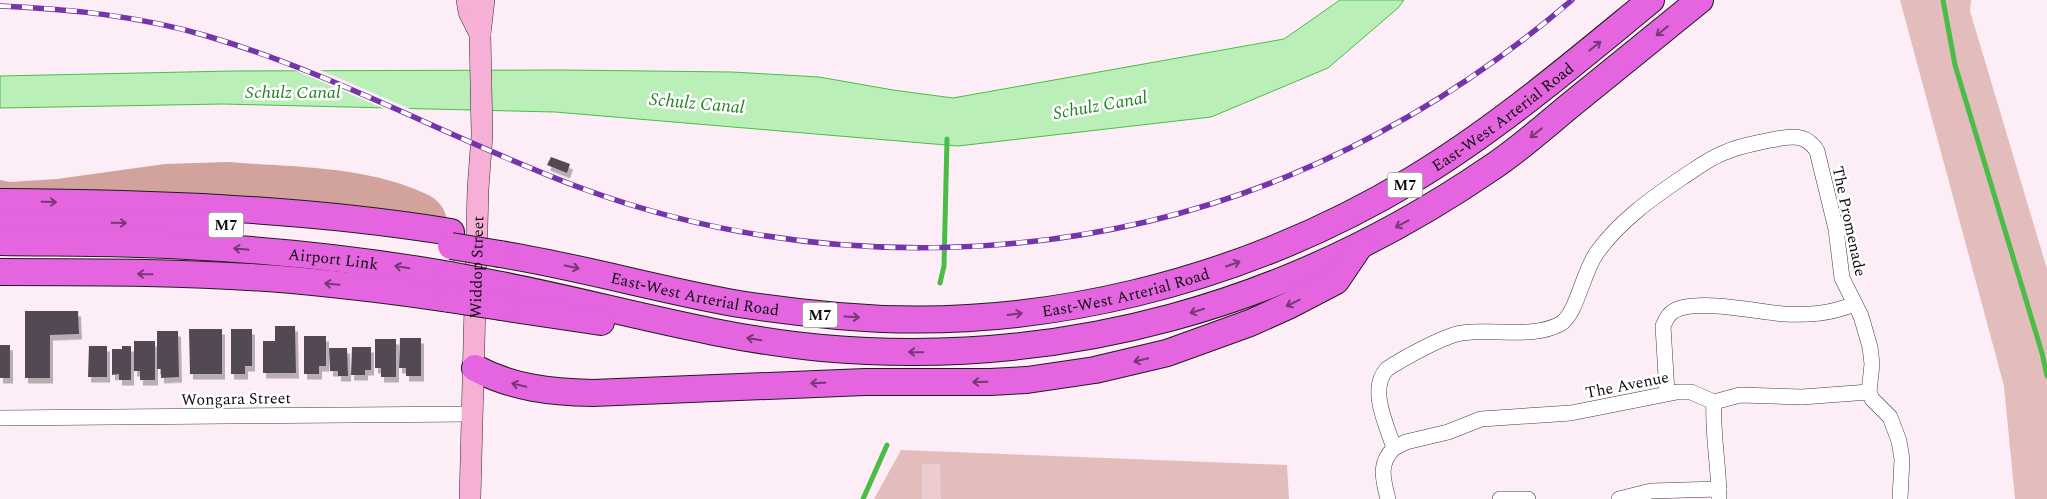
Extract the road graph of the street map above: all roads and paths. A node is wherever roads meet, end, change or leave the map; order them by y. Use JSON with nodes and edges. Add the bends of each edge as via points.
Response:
{"nodes":[{"id":1,"x":467,"y":0,"type":"edge"},
{"id":2,"x":484,"y":0,"type":"edge"},
{"id":3,"x":1651,"y":0,"type":"edge"},
{"id":4,"x":1700,"y":0,"type":"edge"},
{"id":5,"x":480,"y":34,"type":"junction"},
{"id":6,"x":0,"y":202,"type":"edge"},
{"id":7,"x":0,"y":222,"type":"edge"},
{"id":8,"x":451,"y":239,"type":"junction"},
{"id":9,"x":0,"y":242,"type":"edge"},
{"id":10,"x":1361,"y":245,"type":"junction"},
{"id":11,"x":0,"y":272,"type":"edge"},
{"id":12,"x":450,"y":287,"type":"junction"},
{"id":13,"x":1855,"y":304,"type":"junction"},
{"id":14,"x":661,"y":320,"type":"joint"},
{"id":15,"x":475,"y":368,"type":"junction"},
{"id":16,"x":1868,"y":392,"type":"junction"},
{"id":17,"x":1667,"y":393,"type":"junction"},
{"id":18,"x":1714,"y":402,"type":"junction"},
{"id":19,"x":472,"y":414,"type":"junction"},
{"id":20,"x":0,"y":418,"type":"edge"},
{"id":21,"x":1394,"y":448,"type":"junction"},
{"id":22,"x":1719,"y":494,"type":"edge"},
{"id":23,"x":470,"y":499,"type":"edge"},
{"id":24,"x":1388,"y":499,"type":"edge"},
{"id":25,"x":1500,"y":499,"type":"edge"},
{"id":26,"x":1528,"y":499,"type":"edge"},
{"id":27,"x":1619,"y":499,"type":"edge"},
{"id":28,"x":1900,"y":499,"type":"edge"}],
"edges":[{"from":1,"to":5,"type":"street","name":"Widdop Street"},
{"from":2,"to":5,"type":"street","name":"Widdop Street"},
{"from":8,"to":3,"type":"highway","name":"East-West Arterial Road","number":"M7","one_way":true,"via":[[737,304],[842,317],[997,316],[1119,297],[1166,286],[1255,257],[1325,227],[1386,195],[1490,129]]},
{"from":4,"to":10,"type":"highway","name":"East-West Arterial Road","number":"M7","one_way":true,"via":[[1494,166],[1427,210]]},
{"from":5,"to":15,"type":"street","name":"Widdop Street","via":[[482,115]]},
{"from":6,"to":8,"type":"highway","one_way":true,"via":[[132,203],[254,209],[353,218]]},
{"from":7,"to":8,"type":"highway","name":"Airport Link","number":"M7","one_way":true,"via":[[190,224]]},
{"from":12,"to":9,"type":"highway","name":"Airport Link","number":"M7","one_way":true,"via":[[373,263],[232,248]]},
{"from":10,"to":14,"type":"highway","name":"East-West Arterial Road","number":"M7","one_way":true,"via":[[1298,275],[1196,311],[1087,337],[1027,345],[921,352],[865,351],[767,342]]},
{"from":10,"to":15,"type":"highway","one_way":true,"via":[[1336,281],[1250,323],[1167,353],[1063,376],[990,382],[865,382],[593,393],[521,386],[495,379]]},
{"from":12,"to":11,"type":"highway","one_way":true,"via":[[366,287],[194,275]]},
{"from":12,"to":14,"type":"highway","name":"Airport Link","number":"M7","bridge":true},
{"from":13,"to":16,"type":"street","name":"The Promenade","via":[[1872,356]]},
{"from":13,"to":17,"type":"street","via":[[1825,314],[1784,314],[1720,306],[1678,309],[1667,317],[1663,326]]},
{"from":13,"to":21,"type":"street","name":"The Promenade","via":[[1842,278],[1834,222],[1819,158],[1813,146],[1804,138],[1791,136],[1726,151],[1656,195],[1614,233],[1591,260],[1572,310],[1560,324],[1544,330],[1462,333],[1387,369],[1379,393]]},
{"from":15,"to":19,"type":"street","name":"Widdop Street"},
{"from":16,"to":18,"type":"street","via":[[1802,397],[1740,395]]},
{"from":16,"to":28,"type":"street","via":[[1890,417],[1899,441],[1902,459]]},
{"from":17,"to":18,"type":"street","name":"The Avenue","via":[[1691,392]]},
{"from":17,"to":21,"type":"street","name":"The Avenue","via":[[1571,413],[1481,419]]},
{"from":18,"to":22,"type":"street","via":[[1713,430]]},
{"from":19,"to":20,"type":"street","name":"Wongara Street"},
{"from":19,"to":23,"type":"street","name":"Widdop Street"},
{"from":21,"to":24,"type":"street","via":[[1385,458],[1382,471]]},
{"from":22,"to":27,"type":"street","via":[[1651,491]]},
{"from":25,"to":26,"type":"street"}]}
